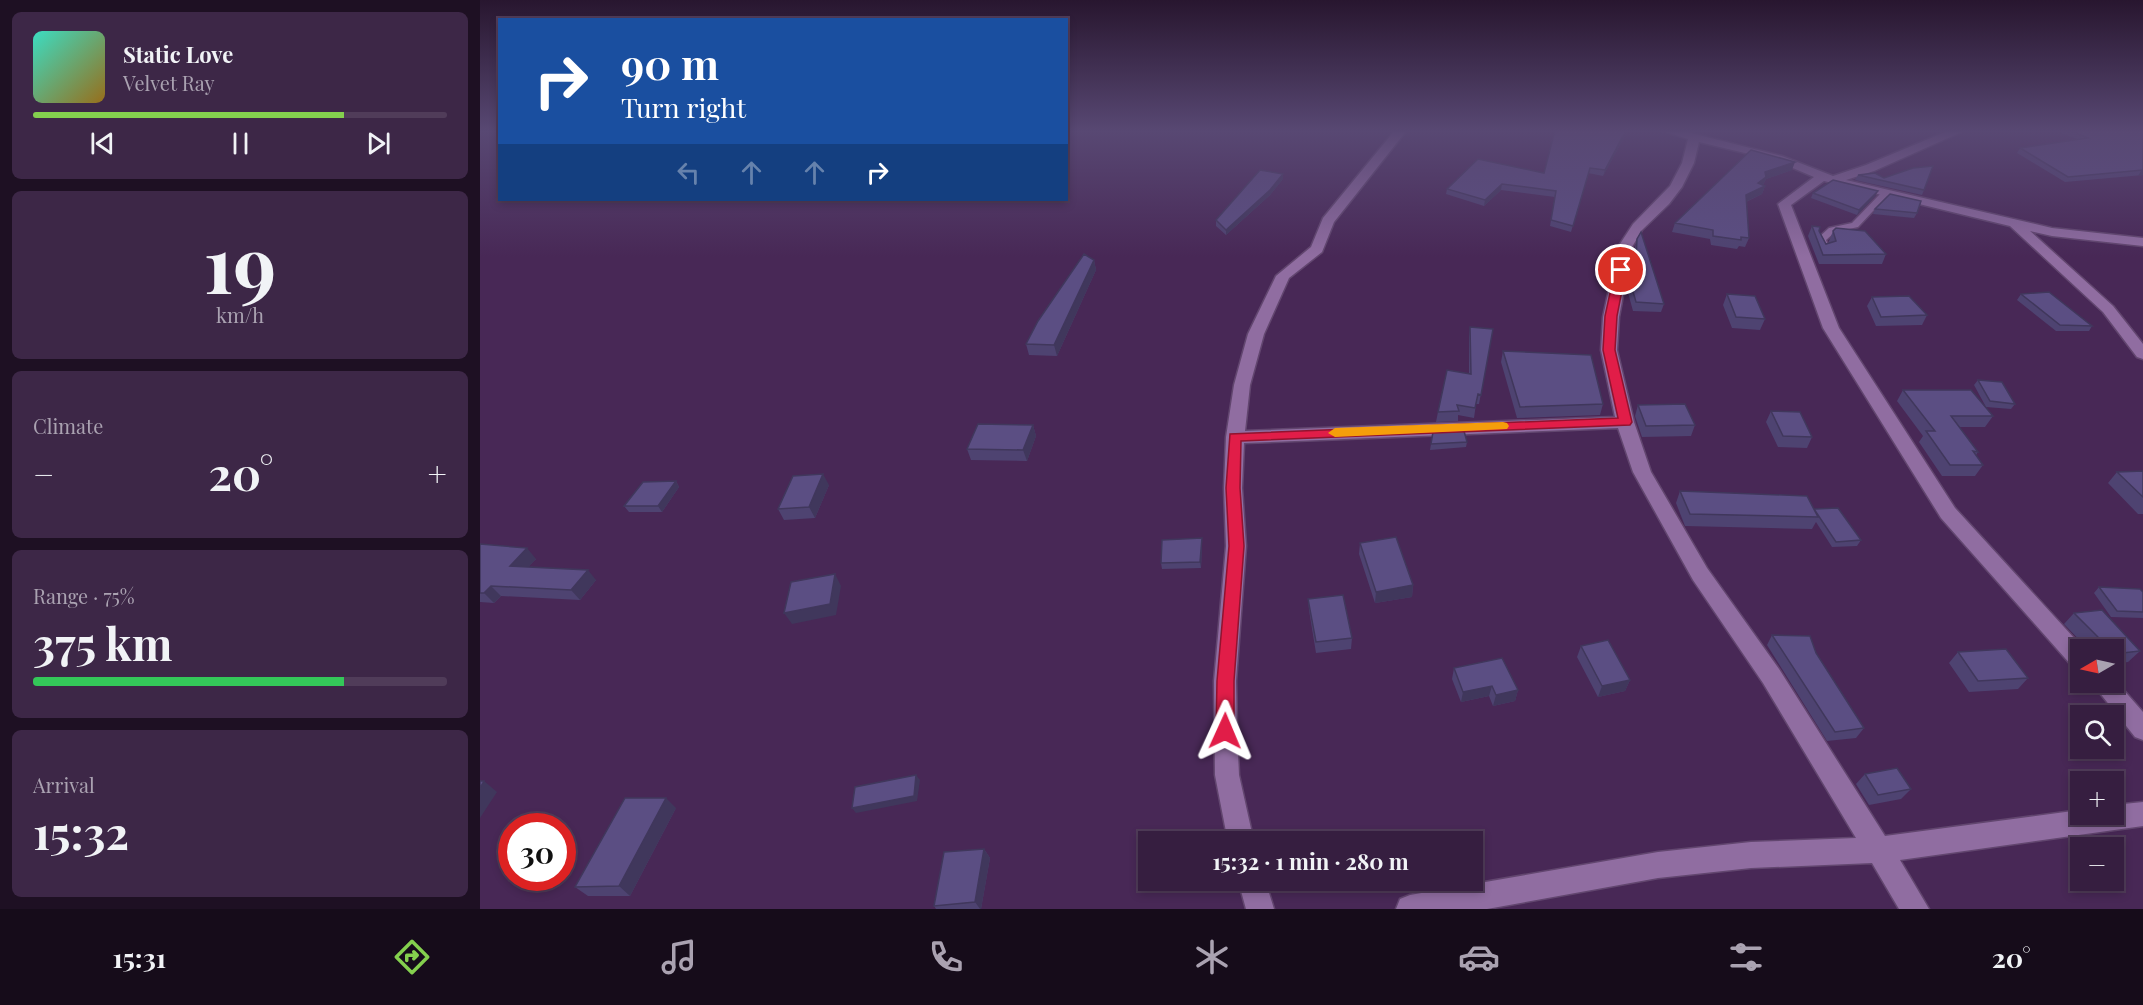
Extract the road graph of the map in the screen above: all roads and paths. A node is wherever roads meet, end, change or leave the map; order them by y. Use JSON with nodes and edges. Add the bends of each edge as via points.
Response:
{"nodes":[{"id":1,"x":1367,"y":172,"type":"edge"},
{"id":2,"x":1684,"y":172,"type":"edge"},
{"id":3,"x":1814,"y":172,"type":"edge"},
{"id":4,"x":1851,"y":172,"type":"edge"},
{"id":5,"x":1828,"y":178,"type":"junction"},
{"id":6,"x":1885,"y":194,"type":"junction"},
{"id":7,"x":2015,"y":224,"type":"junction"},
{"id":8,"x":2143,"y":242,"type":"edge"},
{"id":9,"x":1826,"y":249,"type":"edge"},
{"id":10,"x":2143,"y":354,"type":"edge"},
{"id":11,"x":1625,"y":422,"type":"junction"},
{"id":12,"x":1235,"y":437,"type":"junction"},
{"id":13,"x":2070,"y":648,"type":"edge"},
{"id":14,"x":2112,"y":693,"type":"edge"},
{"id":15,"x":2143,"y":729,"type":"edge"},
{"id":16,"x":2143,"y":814,"type":"edge"},
{"id":17,"x":1239,"y":831,"type":"edge"},
{"id":18,"x":1878,"y":850,"type":"junction"},
{"id":19,"x":1254,"y":891,"type":"edge"},
{"id":20,"x":1260,"y":909,"type":"edge"},
{"id":21,"x":1410,"y":909,"type":"edge"},
{"id":22,"x":1915,"y":909,"type":"edge"}],
"edges":[{"from":1,"to":12,"type":"street","via":[[1328,221],[1317,249],[1283,276],[1256,334],[1242,385]]},
{"from":2,"to":11,"type":"street","via":[[1665,200],[1638,224],[1625,247],[1611,316],[1609,350]]},
{"from":3,"to":5,"type":"street"},
{"from":4,"to":5,"type":"street"},
{"from":5,"to":6,"type":"street"},
{"from":5,"to":13,"type":"street","via":[[1784,204],[1831,328],[1948,513]]},
{"from":6,"to":7,"type":"street"},
{"from":6,"to":9,"type":"lane","via":[[1855,225],[1832,230],[1821,240]]},
{"from":7,"to":8,"type":"street"},
{"from":7,"to":10,"type":"street","via":[[2108,309]]},
{"from":11,"to":12,"type":"street"},
{"from":11,"to":18,"type":"street","via":[[1642,472],[1678,539],[1771,676]]},
{"from":12,"to":17,"type":"street","via":[[1236,546],[1225,731],[1227,775]]},
{"from":14,"to":15,"type":"street"},
{"from":16,"to":18,"type":"street"},
{"from":18,"to":21,"type":"street","via":[[1751,855],[1658,865]]},
{"from":18,"to":22,"type":"street"},
{"from":19,"to":20,"type":"street"}]}
